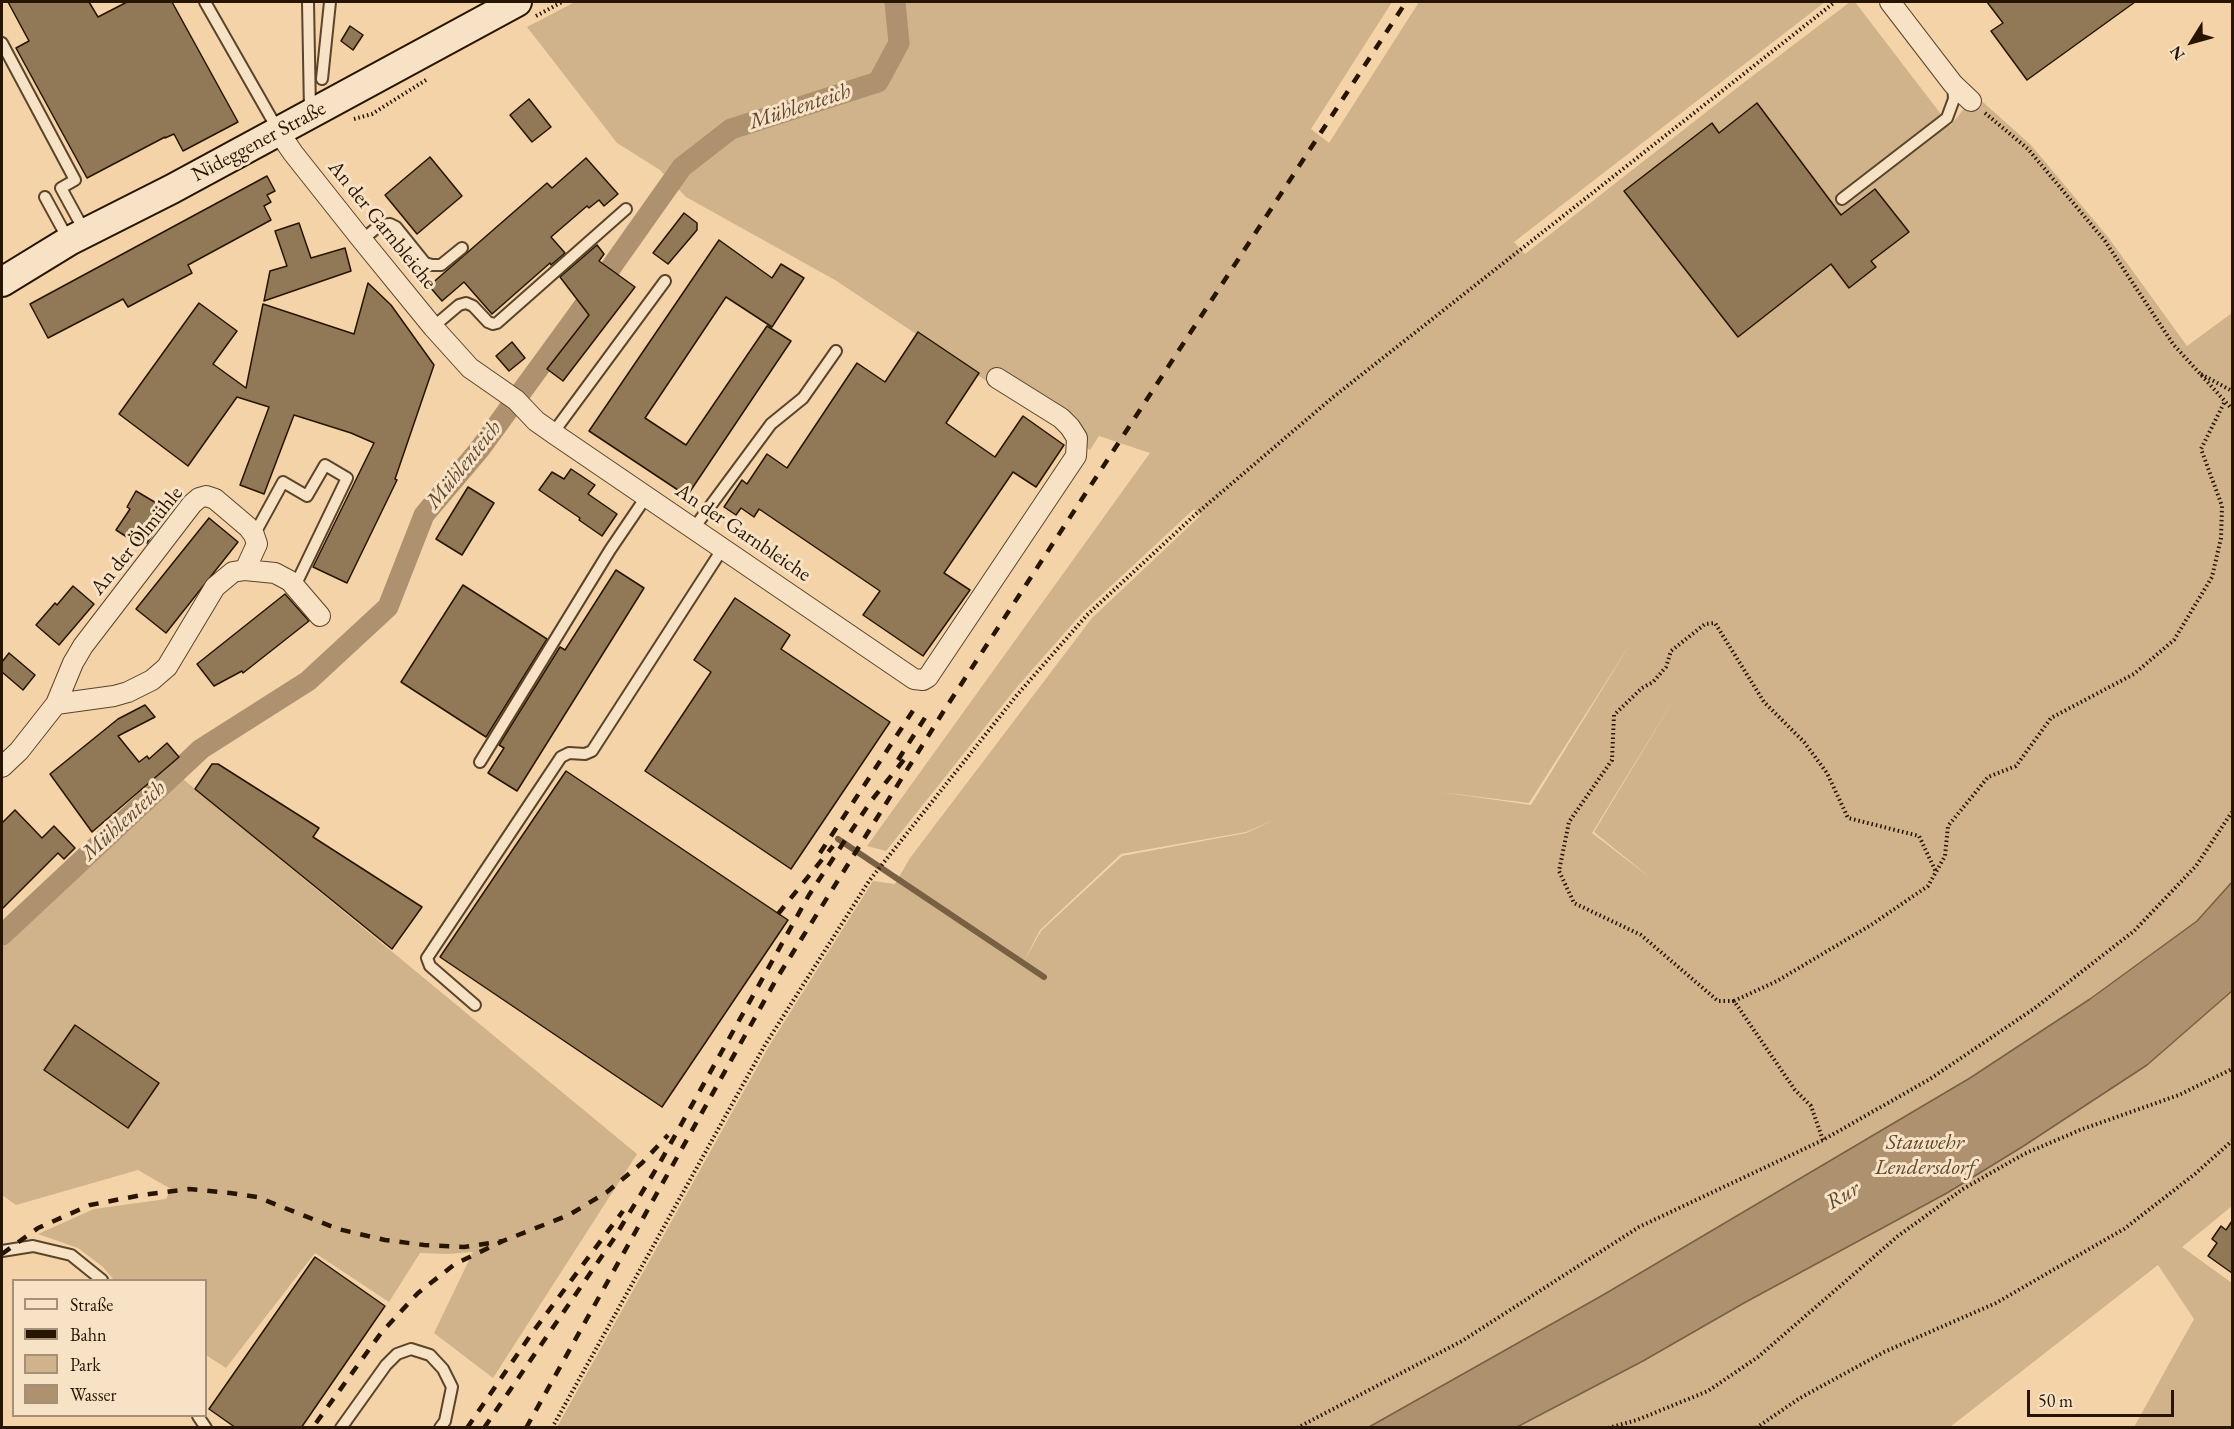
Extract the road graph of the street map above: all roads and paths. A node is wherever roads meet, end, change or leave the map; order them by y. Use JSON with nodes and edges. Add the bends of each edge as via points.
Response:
{"nodes":[{"id":1,"x":205,"y":2,"type":"edge"},
{"id":2,"x":308,"y":2,"type":"edge"},
{"id":3,"x":330,"y":2,"type":"edge"},
{"id":4,"x":517,"y":2,"type":"edge"},
{"id":5,"x":1835,"y":2,"type":"edge"},
{"id":6,"x":1890,"y":2,"type":"edge"},
{"id":7,"x":2,"y":43,"type":"edge"},
{"id":8,"x":322,"y":79,"type":"dead end"},
{"id":9,"x":1953,"y":84,"type":"junction"},
{"id":10,"x":1971,"y":101,"type":"joint"},
{"id":11,"x":310,"y":114,"type":"junction"},
{"id":12,"x":278,"y":131,"type":"junction"},
{"id":13,"x":45,"y":196,"type":"dead end"},
{"id":14,"x":1842,"y":198,"type":"dead end"},
{"id":15,"x":626,"y":209,"type":"dead end"},
{"id":16,"x":77,"y":236,"type":"junction"},
{"id":17,"x":362,"y":240,"type":"junction"},
{"id":18,"x":462,"y":248,"type":"dead end"},
{"id":19,"x":665,"y":281,"type":"dead end"},
{"id":20,"x":2,"y":282,"type":"edge"},
{"id":21,"x":433,"y":327,"type":"junction"},
{"id":22,"x":836,"y":351,"type":"dead end"},
{"id":23,"x":2198,"y":372,"type":"junction"},
{"id":24,"x":997,"y":378,"type":"dead end"},
{"id":25,"x":2232,"y":391,"type":"edge"},
{"id":26,"x":2225,"y":401,"type":"junction"},
{"id":27,"x":2232,"y":409,"type":"edge"},
{"id":28,"x":553,"y":433,"type":"junction"},
{"id":29,"x":646,"y":497,"type":"junction"},
{"id":30,"x":694,"y":528,"type":"junction"},
{"id":31,"x":255,"y":535,"type":"junction"},
{"id":32,"x":723,"y":548,"type":"junction"},
{"id":33,"x":245,"y":570,"type":"junction"},
{"id":34,"x":295,"y":586,"type":"junction"},
{"id":35,"x":320,"y":616,"type":"dead end"},
{"id":36,"x":56,"y":704,"type":"junction"},
{"id":37,"x":480,"y":762,"type":"dead end"},
{"id":38,"x":2,"y":767,"type":"edge"},
{"id":39,"x":2232,"y":812,"type":"edge"},
{"id":40,"x":1936,"y":872,"type":"junction"},
{"id":41,"x":1734,"y":1000,"type":"junction"},
{"id":42,"x":475,"y":1005,"type":"dead end"},
{"id":43,"x":2232,"y":1069,"type":"edge"},
{"id":44,"x":1823,"y":1140,"type":"junction"},
{"id":45,"x":2232,"y":1141,"type":"edge"},
{"id":46,"x":2,"y":1251,"type":"edge"},
{"id":47,"x":100,"y":1279,"type":"edge"},
{"id":48,"x":341,"y":1428,"type":"edge"},
{"id":49,"x":440,"y":1428,"type":"edge"},
{"id":50,"x":552,"y":1428,"type":"edge"},
{"id":51,"x":1297,"y":1428,"type":"edge"},
{"id":52,"x":1608,"y":1428,"type":"edge"},
{"id":53,"x":1756,"y":1428,"type":"edge"}],
"edges":[{"from":1,"to":12,"type":"lane"},
{"from":2,"to":11,"type":"lane"},
{"from":3,"to":8,"type":"lane"},
{"from":4,"to":11,"type":"main road","name":"Nideggener Straße"},
{"from":5,"to":50,"type":"path","via":[[1332,398],[1086,615],[869,880],[765,1045]]},
{"from":6,"to":9,"type":"street"},
{"from":7,"to":16,"type":"lane","via":[[75,180],[61,188]]},
{"from":9,"to":10,"type":"street"},
{"from":9,"to":14,"type":"lane","via":[[1954,99],[1947,118]]},
{"from":10,"to":23,"type":"path","via":[[2028,149],[2105,241],[2173,344]]},
{"from":11,"to":12,"type":"main road","name":"Nideggener Straße"},
{"from":12,"to":16,"type":"main road","name":"Nideggener Straße"},
{"from":12,"to":17,"type":"street","name":"An der Garnbleiche"},
{"from":13,"to":16,"type":"lane"},
{"from":15,"to":21,"type":"lane","via":[[497,323],[488,322],[466,303]]},
{"from":16,"to":20,"type":"main road","name":"Nideggener Straße"},
{"from":17,"to":18,"type":"lane","via":[[380,225],[390,224],[432,265],[441,265]]},
{"from":17,"to":21,"type":"street","name":"An der Garnbleiche"},
{"from":19,"to":28,"type":"lane"},
{"from":21,"to":28,"type":"street","name":"An der Garnbleiche","via":[[470,368],[505,390]]},
{"from":22,"to":30,"type":"lane","via":[[803,398],[771,424]]},
{"from":23,"to":25,"type":"path"},
{"from":23,"to":26,"type":"path"},
{"from":24,"to":32,"type":"street","name":"An der Garnbleiche","via":[[1061,418],[1077,438],[1076,456],[923,680],[914,679]]},
{"from":26,"to":27,"type":"path"},
{"from":26,"to":40,"type":"path","via":[[2201,449],[2222,506],[2221,538],[2212,577],[2174,640],[2134,674],[2050,718],[2016,766],[1988,777],[1948,826],[1945,856]]},
{"from":28,"to":29,"type":"street","name":"An der Garnbleiche"},
{"from":29,"to":30,"type":"street","name":"An der Garnbleiche"},
{"from":29,"to":37,"type":"lane"},
{"from":30,"to":32,"type":"street","name":"An der Garnbleiche"},
{"from":31,"to":33,"type":"street","via":[[257,544]]},
{"from":31,"to":34,"type":"lane","via":[[282,482],[307,496],[325,465],[347,478]]},
{"from":31,"to":36,"type":"street","name":"An der Ölmühle","via":[[214,499],[199,498],[83,646]]},
{"from":32,"to":42,"type":"lane","via":[[592,752],[561,757],[427,958],[430,966]]},
{"from":33,"to":34,"type":"street","via":[[275,573]]},
{"from":33,"to":36,"type":"street","via":[[233,572],[215,586],[167,667],[152,680],[114,696]]},
{"from":34,"to":35,"type":"street"},
{"from":36,"to":38,"type":"street","name":"An der Ölmühle"},
{"from":39,"to":44,"type":"path","via":[[2196,866],[2134,931],[2035,1008],[1930,1079]]},
{"from":40,"to":41,"type":"path","via":[[1928,886],[1871,926],[1778,981]]},
{"from":40,"to":41,"type":"path","via":[[1919,836],[1848,818],[1827,773],[1804,742],[1764,702],[1715,623],[1705,624],[1671,651],[1666,668],[1614,715],[1612,760],[1569,822],[1559,871],[1574,903],[1641,935],[1719,1000]]},
{"from":41,"to":44,"type":"path","via":[[1795,1090],[1811,1106]]},
{"from":43,"to":52,"type":"path","via":[[2179,1095],[2024,1154],[1963,1189],[1898,1236],[1758,1357],[1708,1391]]},
{"from":44,"to":51,"type":"path","via":[[1639,1227],[1462,1341]]},
{"from":45,"to":53,"type":"path","via":[[2124,1229],[1996,1303],[1884,1352],[1800,1398]]},
{"from":46,"to":47,"type":"lane","via":[[33,1246],[71,1255]]},
{"from":48,"to":49,"type":"lane","via":[[386,1365],[397,1354],[411,1349],[430,1355],[453,1387]]}]}
